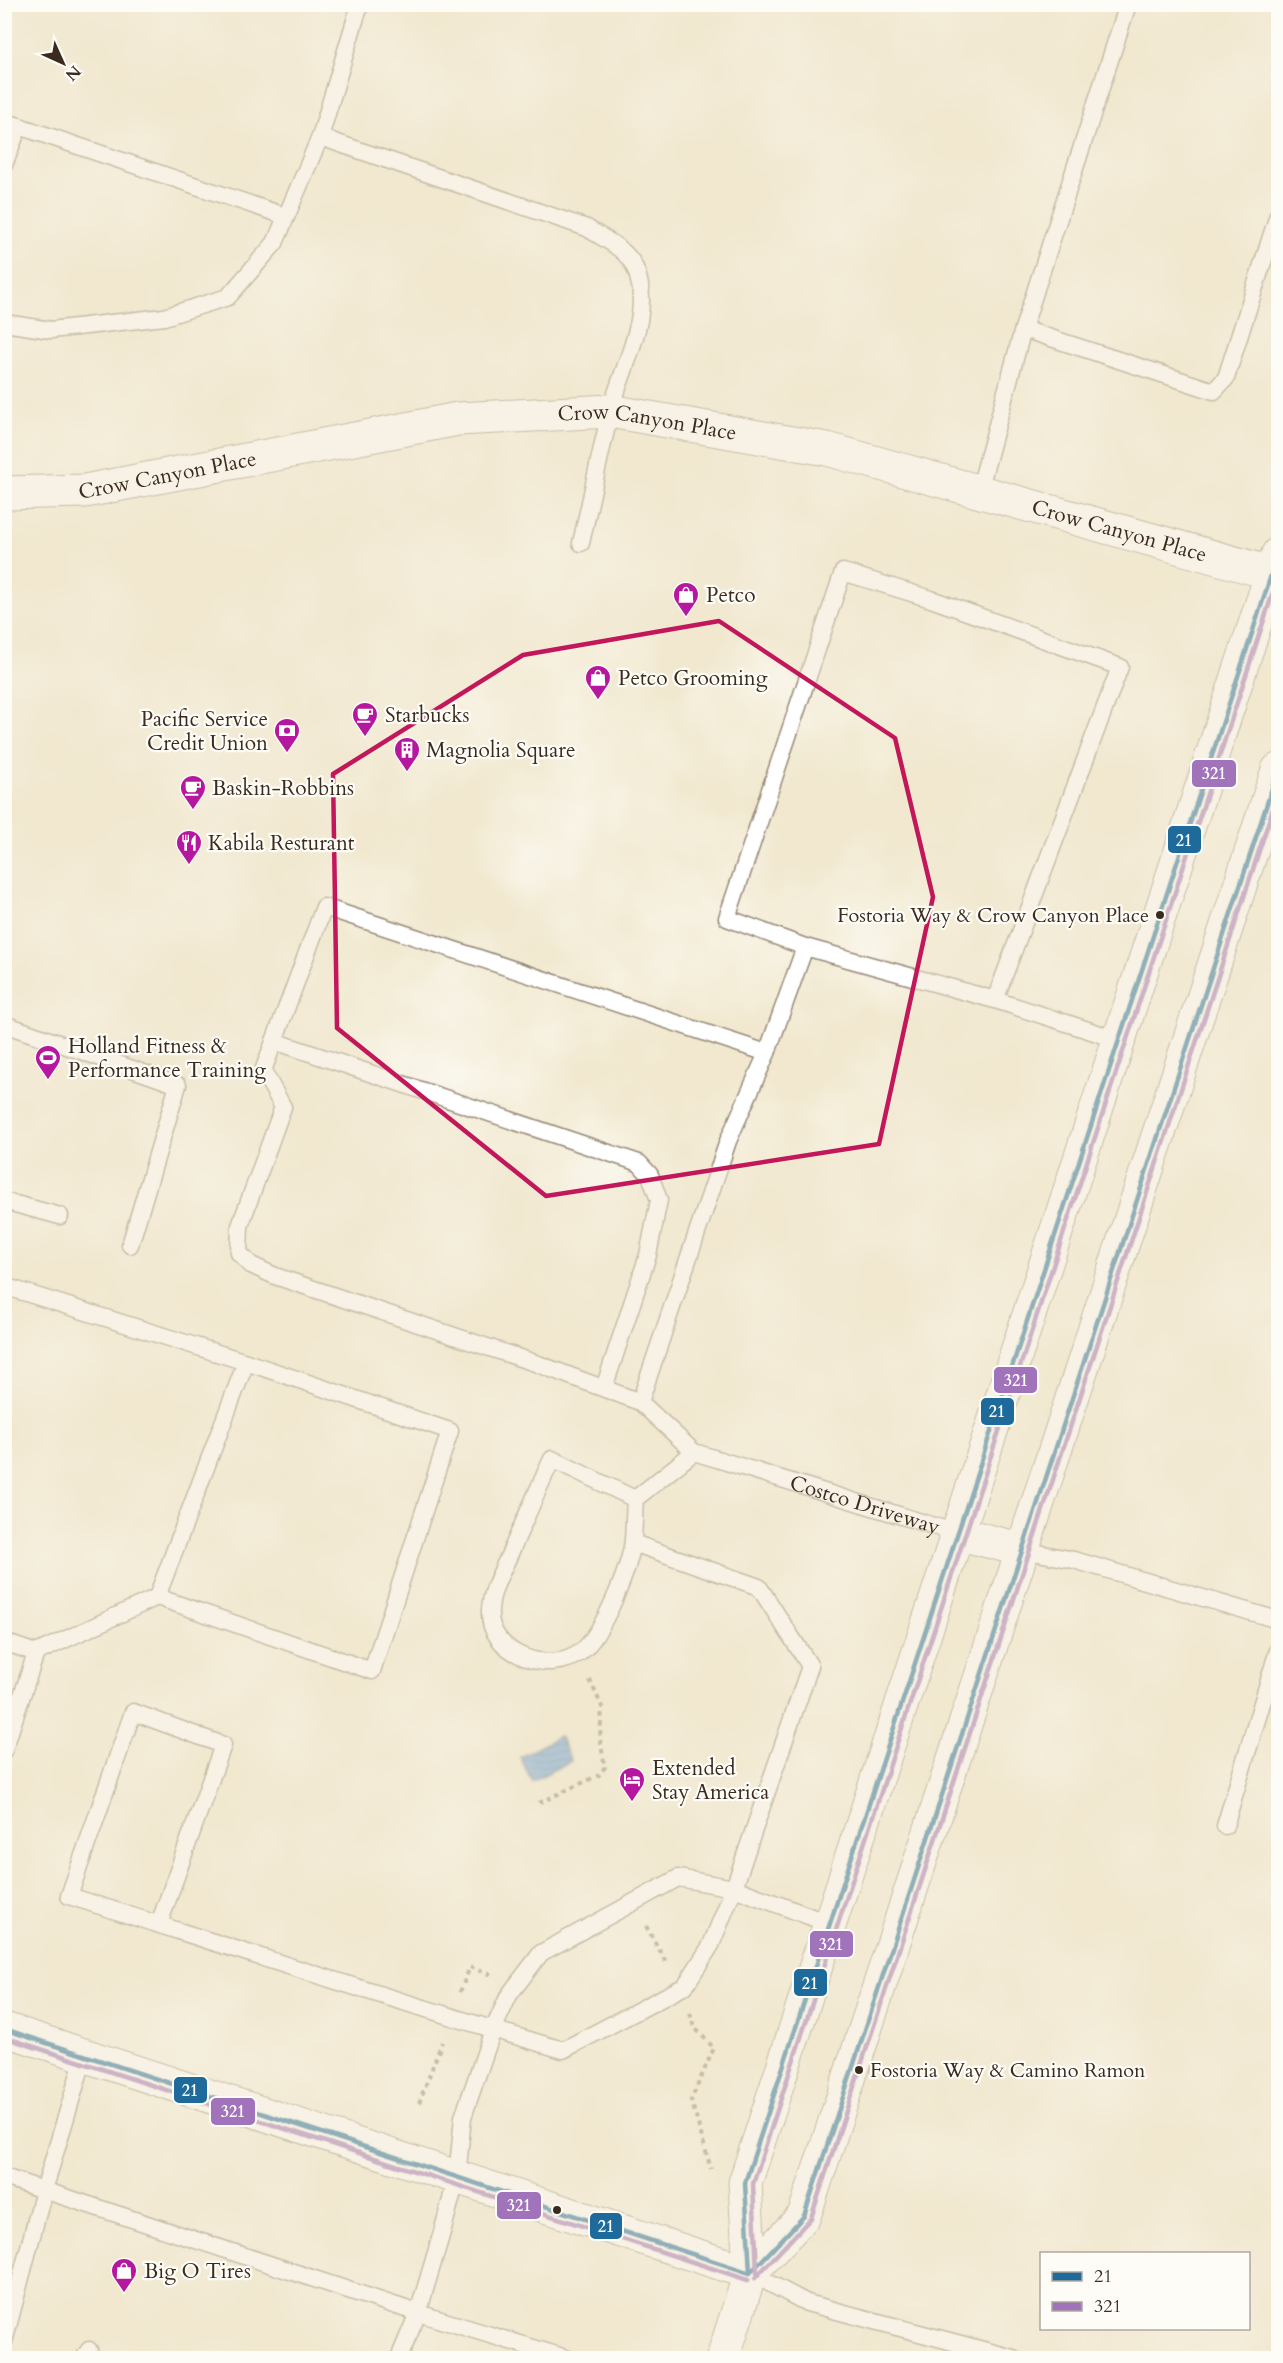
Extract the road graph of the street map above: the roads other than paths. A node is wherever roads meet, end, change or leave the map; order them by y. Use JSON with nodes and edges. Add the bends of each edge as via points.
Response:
{"nodes":[{"id":1,"x":360,"y":4,"type":"edge"},
{"id":2,"x":1128,"y":4,"type":"edge"},
{"id":3,"x":12,"y":123,"type":"edge"},
{"id":4,"x":320,"y":137,"type":"junction"},
{"id":5,"x":4,"y":165,"type":"edge"},
{"id":6,"x":1278,"y":214,"type":"edge"},
{"id":7,"x":285,"y":216,"type":"junction"},
{"id":8,"x":4,"y":322,"type":"edge"},
{"id":9,"x":1023,"y":329,"type":"junction"},
{"id":10,"x":610,"y":411,"type":"junction"},
{"id":11,"x":979,"y":491,"type":"junction"},
{"id":12,"x":4,"y":493,"type":"edge"},
{"id":13,"x":581,"y":543,"type":"dead end"},
{"id":14,"x":1276,"y":567,"type":"edge"},
{"id":15,"x":1278,"y":770,"type":"edge"},
{"id":16,"x":805,"y":947,"type":"junction"},
{"id":17,"x":995,"y":1000,"type":"junction"},
{"id":18,"x":4,"y":1024,"type":"edge"},
{"id":19,"x":1119,"y":1040,"type":"junction"},
{"id":20,"x":274,"y":1041,"type":"junction"},
{"id":21,"x":767,"y":1053,"type":"junction"},
{"id":22,"x":4,"y":1201,"type":"edge"},
{"id":23,"x":60,"y":1216,"type":"dead end"},
{"id":24,"x":130,"y":1245,"type":"dead end"},
{"id":25,"x":4,"y":1286,"type":"edge"},
{"id":26,"x":246,"y":1362,"type":"junction"},
{"id":27,"x":604,"y":1388,"type":"junction"},
{"id":28,"x":640,"y":1402,"type":"junction"},
{"id":29,"x":694,"y":1452,"type":"junction"},
{"id":30,"x":635,"y":1499,"type":"junction"},
{"id":31,"x":957,"y":1533,"type":"junction"},
{"id":32,"x":633,"y":1542,"type":"junction"},
{"id":33,"x":1023,"y":1550,"type":"junction"},
{"id":34,"x":156,"y":1597,"type":"junction"},
{"id":35,"x":1278,"y":1620,"type":"edge"},
{"id":36,"x":4,"y":1642,"type":"edge"},
{"id":37,"x":1278,"y":1650,"type":"edge"},
{"id":38,"x":36,"y":1653,"type":"junction"},
{"id":39,"x":4,"y":1750,"type":"edge"},
{"id":40,"x":1225,"y":1826,"type":"dead end"},
{"id":41,"x":734,"y":1888,"type":"junction"},
{"id":42,"x":159,"y":1924,"type":"junction"},
{"id":43,"x":830,"y":1924,"type":"junction"},
{"id":44,"x":4,"y":2029,"type":"edge"},
{"id":45,"x":493,"y":2030,"type":"junction"},
{"id":46,"x":86,"y":2054,"type":"junction"},
{"id":47,"x":4,"y":2177,"type":"edge"},
{"id":48,"x":457,"y":2177,"type":"junction"},
{"id":49,"x":44,"y":2190,"type":"junction"},
{"id":50,"x":750,"y":2273,"type":"junction"},
{"id":51,"x":418,"y":2313,"type":"junction"},
{"id":52,"x":4,"y":2342,"type":"edge"},
{"id":53,"x":399,"y":2358,"type":"edge"},
{"id":54,"x":566,"y":2358,"type":"edge"},
{"id":55,"x":723,"y":2358,"type":"edge"},
{"id":56,"x":1013,"y":2358,"type":"edge"}],
"edges":[{"from":1,"to":4,"type":"lane"},
{"from":2,"to":9,"type":"lane"},
{"from":3,"to":5,"type":"lane"},
{"from":3,"to":7,"type":"lane"},
{"from":4,"to":7,"type":"lane"},
{"from":4,"to":10,"type":"lane","via":[[587,228],[622,250],[635,267],[641,293],[637,325]]},
{"from":6,"to":9,"type":"lane","via":[[1226,378],[1214,391]]},
{"from":7,"to":8,"type":"lane","via":[[275,243],[228,297],[153,319],[51,330]]},
{"from":9,"to":11,"type":"lane"},
{"from":10,"to":11,"type":"street","name":"Crow Canyon Place","via":[[828,449]]},
{"from":10,"to":12,"type":"street","name":"Crow Canyon Place","via":[[458,419],[85,491]]},
{"from":10,"to":13,"type":"lane"},
{"from":11,"to":14,"type":"street","name":"Crow Canyon Place"},
{"from":14,"to":19,"type":"street"},
{"from":15,"to":33,"type":"street"},
{"from":16,"to":17,"type":"lane"},
{"from":16,"to":17,"type":"lane","via":[[727,918],[843,572],[931,599],[1120,667]]},
{"from":16,"to":21,"type":"lane"},
{"from":17,"to":19,"type":"lane"},
{"from":18,"to":24,"type":"lane","via":[[178,1085]]},
{"from":19,"to":31,"type":"street"},
{"from":20,"to":21,"type":"lane","via":[[324,907]]},
{"from":20,"to":27,"type":"lane","via":[[263,1071],[283,1107],[240,1226],[239,1253],[251,1265],[275,1276]]},
{"from":20,"to":27,"type":"lane","via":[[639,1163],[650,1175],[659,1200],[648,1255]]},
{"from":21,"to":28,"type":"lane","via":[[728,1141]]},
{"from":22,"to":23,"type":"lane"},
{"from":25,"to":26,"type":"lane"},
{"from":26,"to":34,"type":"lane"},
{"from":26,"to":34,"type":"lane","via":[[450,1431],[372,1671]]},
{"from":27,"to":28,"type":"lane"},
{"from":28,"to":29,"type":"lane"},
{"from":29,"to":30,"type":"lane"},
{"from":29,"to":31,"type":"lane","name":"Costco Driveway"},
{"from":30,"to":32,"type":"lane"},
{"from":30,"to":32,"type":"lane","via":[[552,1459],[494,1589],[489,1612],[495,1635],[507,1648],[528,1660],[570,1658],[582,1651],[603,1625]]},
{"from":31,"to":33,"type":"street","name":"Costco Driveway"},
{"from":31,"to":43,"type":"street"},
{"from":32,"to":41,"type":"lane","via":[[759,1587],[810,1665]]},
{"from":33,"to":35,"type":"lane","name":"Costco Driveway","via":[[1074,1560]]},
{"from":33,"to":50,"type":"street","via":[[804,2216]]},
{"from":34,"to":38,"type":"lane"},
{"from":36,"to":38,"type":"lane"},
{"from":37,"to":40,"type":"lane"},
{"from":38,"to":39,"type":"lane"},
{"from":41,"to":43,"type":"lane"},
{"from":41,"to":45,"type":"lane","via":[[678,1878],[541,1953],[509,1995]]},
{"from":41,"to":45,"type":"lane","via":[[711,1945],[685,1986],[563,2050]]},
{"from":42,"to":42,"type":"lane","via":[[69,1896],[133,1712],[223,1745]]},
{"from":42,"to":45,"type":"lane"},
{"from":43,"to":50,"type":"street","via":[[745,2183]]},
{"from":44,"to":46,"type":"street"},
{"from":45,"to":48,"type":"lane","via":[[463,2117]]},
{"from":46,"to":48,"type":"street"},
{"from":46,"to":49,"type":"lane"},
{"from":47,"to":49,"type":"lane"},
{"from":48,"to":50,"type":"street"},
{"from":48,"to":51,"type":"lane"},
{"from":49,"to":51,"type":"lane"},
{"from":49,"to":52,"type":"lane"},
{"from":50,"to":55,"type":"street"},
{"from":50,"to":56,"type":"lane","via":[[807,2303]]},
{"from":51,"to":53,"type":"lane"},
{"from":51,"to":54,"type":"lane"}]}
